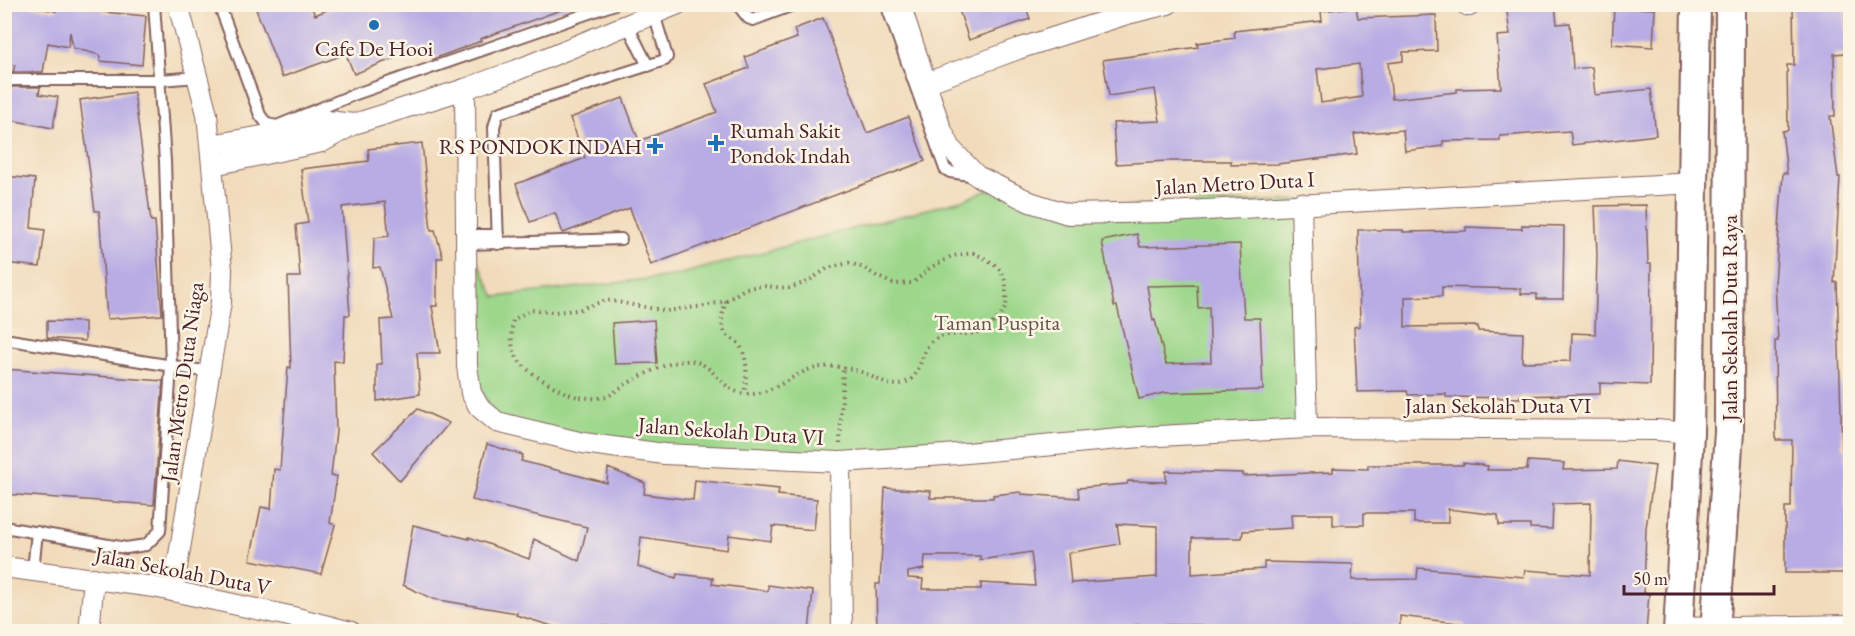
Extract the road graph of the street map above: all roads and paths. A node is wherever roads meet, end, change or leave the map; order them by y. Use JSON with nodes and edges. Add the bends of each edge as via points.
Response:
{"nodes":[{"id":1,"x":154,"y":4,"type":"edge"},
{"id":2,"x":178,"y":4,"type":"edge"},
{"id":3,"x":219,"y":4,"type":"edge"},
{"id":4,"x":615,"y":4,"type":"edge"},
{"id":5,"x":678,"y":4,"type":"edge"},
{"id":6,"x":737,"y":4,"type":"edge"},
{"id":7,"x":796,"y":4,"type":"edge"},
{"id":8,"x":886,"y":4,"type":"edge"},
{"id":9,"x":900,"y":4,"type":"edge"},
{"id":10,"x":1168,"y":4,"type":"edge"},
{"id":11,"x":1696,"y":4,"type":"edge"},
{"id":12,"x":1730,"y":4,"type":"edge"},
{"id":13,"x":654,"y":14,"type":"junction"},
{"id":14,"x":627,"y":24,"type":"junction"},
{"id":15,"x":648,"y":66,"type":"junction"},
{"id":16,"x":199,"y":77,"type":"junction"},
{"id":17,"x":4,"y":80,"type":"edge"},
{"id":18,"x":159,"y":80,"type":"junction"},
{"id":19,"x":926,"y":84,"type":"junction"},
{"id":20,"x":465,"y":89,"type":"junction"},
{"id":21,"x":212,"y":155,"type":"junction"},
{"id":22,"x":976,"y":176,"type":"junction"},
{"id":23,"x":1695,"y":183,"type":"junction"},
{"id":24,"x":1301,"y":203,"type":"junction"},
{"id":25,"x":498,"y":239,"type":"junction"},
{"id":26,"x":621,"y":239,"type":"dead end"},
{"id":27,"x":467,"y":240,"type":"junction"},
{"id":28,"x":726,"y":300,"type":"junction"},
{"id":29,"x":4,"y":339,"type":"edge"},
{"id":30,"x":171,"y":367,"type":"junction"},
{"id":31,"x":843,"y":367,"type":"junction"},
{"id":32,"x":210,"y":372,"type":"junction"},
{"id":33,"x":744,"y":394,"type":"junction"},
{"id":34,"x":1307,"y":428,"type":"junction"},
{"id":35,"x":1689,"y":433,"type":"junction"},
{"id":36,"x":840,"y":462,"type":"junction"},
{"id":37,"x":4,"y":527,"type":"edge"},
{"id":38,"x":37,"y":532,"type":"junction"},
{"id":39,"x":4,"y":567,"type":"edge"},
{"id":40,"x":33,"y":570,"type":"junction"},
{"id":41,"x":94,"y":578,"type":"junction"},
{"id":42,"x":173,"y":591,"type":"junction"},
{"id":43,"x":288,"y":624,"type":"edge"},
{"id":44,"x":1851,"y":625,"type":"edge"},
{"id":45,"x":1716,"y":629,"type":"edge"},
{"id":46,"x":1678,"y":630,"type":"edge"},
{"id":47,"x":89,"y":632,"type":"edge"},
{"id":48,"x":351,"y":632,"type":"edge"},
{"id":49,"x":842,"y":632,"type":"edge"}],
"edges":[{"from":1,"to":18,"type":"lane"},
{"from":2,"to":16,"type":"street","name":"Jalan Metro Duta Niaga"},
{"from":3,"to":4,"type":"lane","via":[[260,115],[267,124],[278,126],[353,95]]},
{"from":5,"to":13,"type":"street"},
{"from":6,"to":7,"type":"lane","via":[[753,20]]},
{"from":8,"to":22,"type":"lane","via":[[945,169]]},
{"from":9,"to":19,"type":"street","name":"Jalan Metro Duta I"},
{"from":10,"to":19,"type":"street","via":[[1018,49]]},
{"from":11,"to":23,"type":"street","name":"Jalan Sekolah Duta Raya"},
{"from":12,"to":45,"type":"street","name":"Jalan Sekolah Duta Raya","via":[[1729,432]]},
{"from":13,"to":14,"type":"street"},
{"from":13,"to":15,"type":"lane","via":[[667,57]]},
{"from":14,"to":15,"type":"lane"},
{"from":14,"to":20,"type":"street"},
{"from":15,"to":25,"type":"lane","via":[[498,113],[494,127]]},
{"from":16,"to":18,"type":"lane"},
{"from":16,"to":21,"type":"street","name":"Jalan Metro Duta Niaga"},
{"from":17,"to":18,"type":"lane"},
{"from":18,"to":30,"type":"lane"},
{"from":19,"to":22,"type":"street","name":"Jalan Metro Duta I","via":[[952,150]]},
{"from":20,"to":21,"type":"street","via":[[354,124],[327,121]]},
{"from":20,"to":27,"type":"street","name":"Jalan Sekolah Duta VI"},
{"from":21,"to":32,"type":"street","name":"Jalan Metro Duta Niaga","via":[[222,280]]},
{"from":22,"to":24,"type":"street","name":"Jalan Metro Duta I","via":[[1030,202],[1068,214]]},
{"from":23,"to":24,"type":"street","name":"Jalan Metro Duta I"},
{"from":23,"to":35,"type":"street","name":"Jalan Sekolah Duta Raya"},
{"from":24,"to":34,"type":"street"},
{"from":25,"to":26,"type":"lane"},
{"from":25,"to":27,"type":"lane"},
{"from":27,"to":36,"type":"street","name":"Jalan Sekolah Duta VI","via":[[467,366],[471,393],[478,407],[497,422],[583,443],[664,454]]},
{"from":28,"to":31,"type":"path","via":[[746,288],[789,288],[828,268],[849,263],[894,284],[914,283],[952,256],[973,253],[993,262],[1006,282],[1006,307],[992,326],[933,341],[922,354],[919,371],[905,383],[886,385]]},
{"from":28,"to":33,"type":"path","via":[[722,317],[726,334],[738,343],[746,359]]},
{"from":28,"to":33,"type":"path","via":[[666,311],[606,300],[579,310],[530,310],[513,320],[510,340],[518,360],[537,377],[578,397],[606,397],[668,364],[692,361],[709,368],[723,385]]},
{"from":29,"to":30,"type":"lane"},
{"from":30,"to":32,"type":"lane"},
{"from":30,"to":38,"type":"lane","via":[[160,531],[146,544],[126,548]]},
{"from":31,"to":33,"type":"path","via":[[799,373],[765,393]]},
{"from":31,"to":36,"type":"path"},
{"from":32,"to":42,"type":"street","name":"Jalan Metro Duta Niaga"},
{"from":34,"to":35,"type":"street","name":"Jalan Sekolah Duta VI","via":[[1657,429]]},
{"from":34,"to":36,"type":"street","name":"Jalan Sekolah Duta VI","via":[[1142,437]]},
{"from":35,"to":46,"type":"street","name":"Jalan Sekolah Duta Raya"},
{"from":36,"to":49,"type":"street"},
{"from":37,"to":38,"type":"lane"},
{"from":38,"to":40,"type":"lane"},
{"from":39,"to":40,"type":"street","name":"Jalan Sekolah Duta V"},
{"from":40,"to":41,"type":"street","name":"Jalan Sekolah Duta V"},
{"from":41,"to":42,"type":"street","name":"Jalan Sekolah Duta V"},
{"from":41,"to":47,"type":"street"},
{"from":42,"to":43,"type":"street","name":"Jalan Sekolah Duta V"},
{"from":43,"to":48,"type":"street","name":"Jalan Sekolah Duta V"},
{"from":44,"to":45,"type":"street"},
{"from":45,"to":46,"type":"street"}]}
